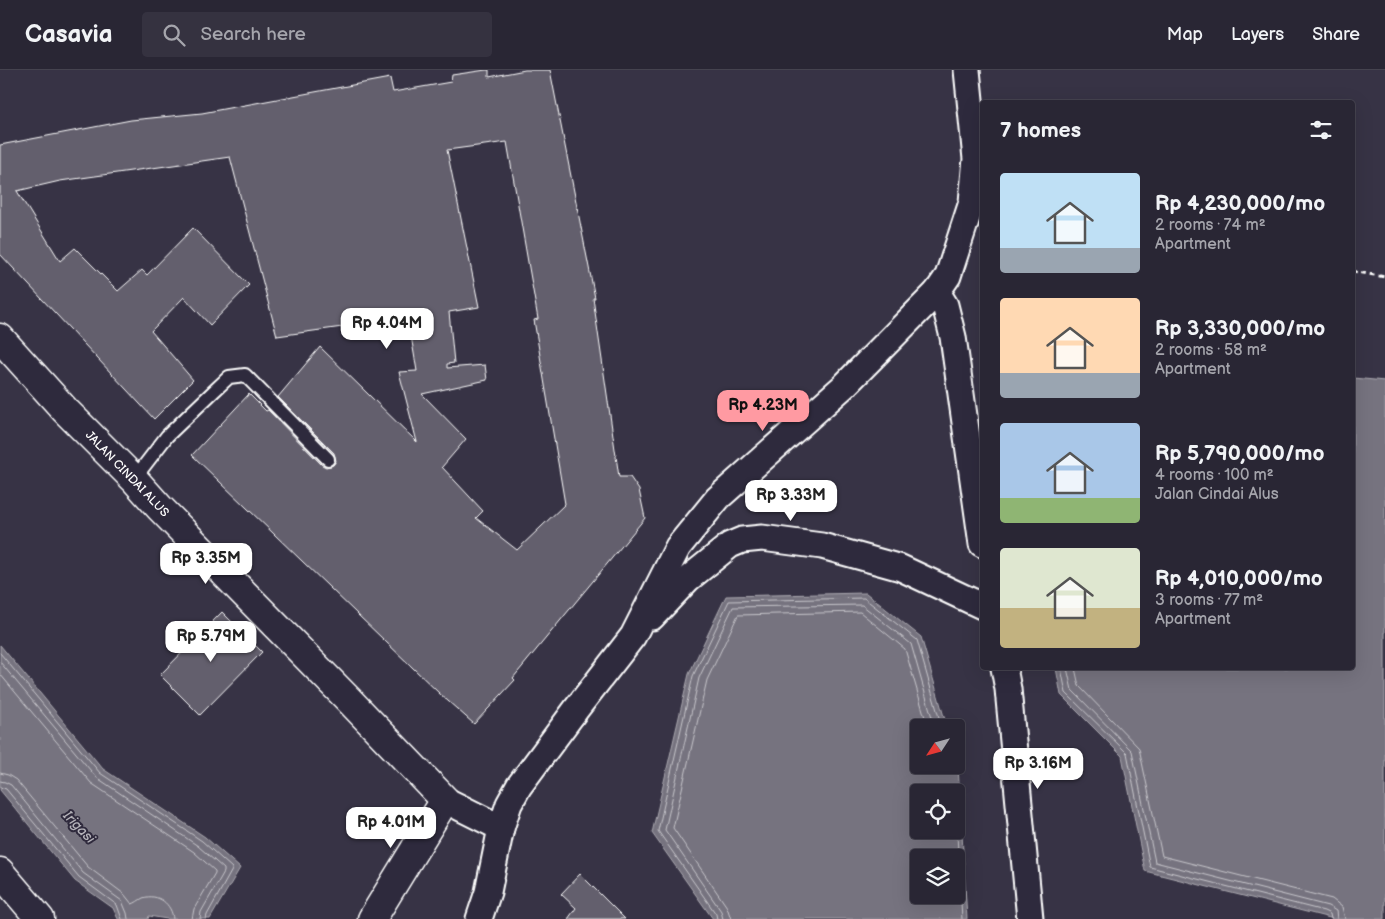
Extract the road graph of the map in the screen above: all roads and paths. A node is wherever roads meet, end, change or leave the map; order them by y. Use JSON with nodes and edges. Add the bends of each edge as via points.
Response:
{"nodes":[{"id":1,"x":967,"y":70,"type":"edge"},
{"id":2,"x":1355,"y":272,"type":"edge"},
{"id":3,"x":1385,"y":277,"type":"edge"},
{"id":4,"x":937,"y":292,"type":"junction"},
{"id":5,"x":0,"y":338,"type":"edge"},
{"id":6,"x":328,"y":459,"type":"dead end"},
{"id":7,"x":134,"y":479,"type":"junction"},
{"id":8,"x":980,"y":530,"type":"edge"},
{"id":9,"x":980,"y":605,"type":"edge"},
{"id":10,"x":633,"y":636,"type":"junction"},
{"id":11,"x":1004,"y":670,"type":"edge"},
{"id":12,"x":445,"y":800,"type":"junction"},
{"id":13,"x":501,"y":828,"type":"junction"},
{"id":14,"x":0,"y":872,"type":"edge"},
{"id":15,"x":40,"y":919,"type":"edge"},
{"id":16,"x":372,"y":919,"type":"edge"},
{"id":17,"x":479,"y":919,"type":"edge"},
{"id":18,"x":1030,"y":919,"type":"edge"}],
"edges":[{"from":1,"to":4,"type":"street","via":[[976,159],[972,202],[948,276]]},
{"from":2,"to":3,"type":"path"},
{"from":4,"to":8,"type":"street","via":[[953,337]]},
{"from":4,"to":10,"type":"street","via":[[844,386],[718,498],[678,547]]},
{"from":5,"to":7,"type":"street","name":"JALAN CINDAI ALUS"},
{"from":6,"to":7,"type":"lane","via":[[245,375],[229,377],[214,391],[168,436]]},
{"from":7,"to":12,"type":"street","name":"JALAN CINDAI ALUS"},
{"from":9,"to":10,"type":"street","via":[[901,568],[822,546],[762,538],[742,540],[714,557]]},
{"from":10,"to":13,"type":"street","via":[[519,786]]},
{"from":11,"to":18,"type":"street"},
{"from":12,"to":13,"type":"street"},
{"from":12,"to":16,"type":"street"},
{"from":13,"to":17,"type":"street"},
{"from":14,"to":15,"type":"street"}]}
